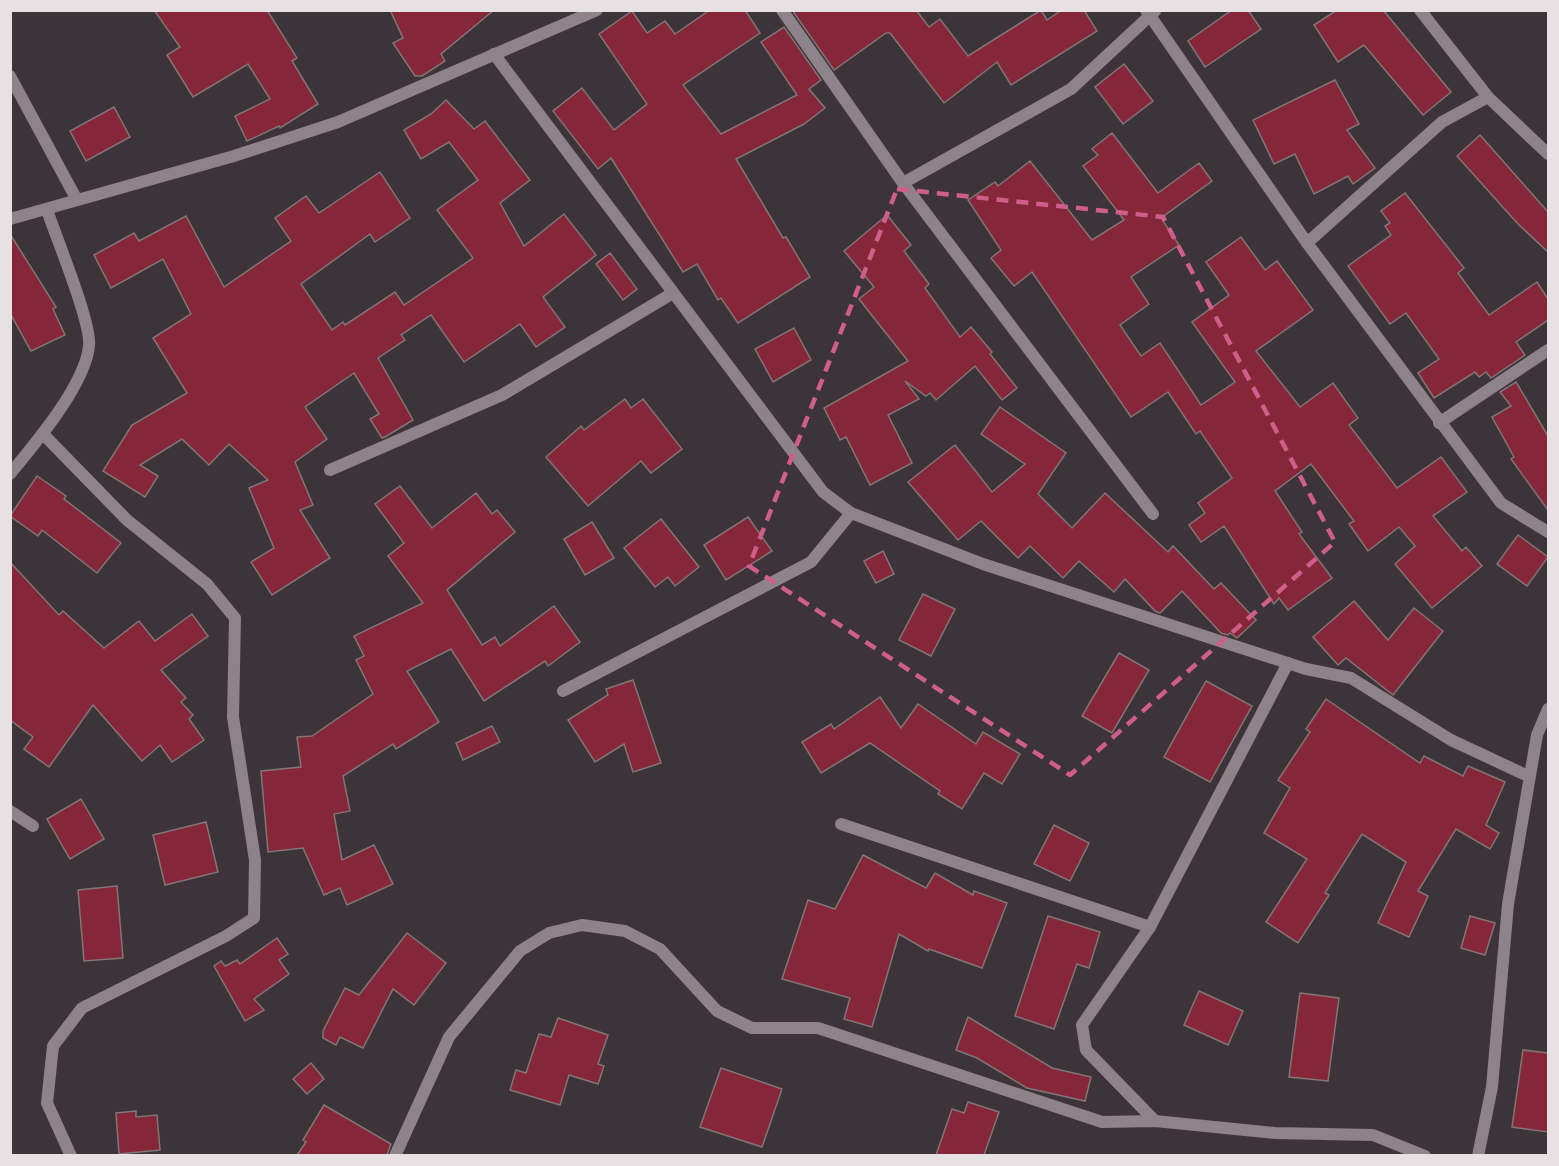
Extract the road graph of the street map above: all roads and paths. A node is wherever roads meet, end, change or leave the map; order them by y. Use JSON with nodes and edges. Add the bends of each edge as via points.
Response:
{"nodes":[{"id":1,"x":597,"y":10,"type":"edge"},
{"id":2,"x":782,"y":10,"type":"edge"},
{"id":3,"x":1420,"y":10,"type":"edge"},
{"id":4,"x":1150,"y":12,"type":"edge"},
{"id":5,"x":494,"y":54,"type":"junction"},
{"id":6,"x":10,"y":76,"type":"edge"},
{"id":7,"x":1488,"y":97,"type":"junction"},
{"id":8,"x":1548,"y":154,"type":"edge"},
{"id":9,"x":903,"y":183,"type":"junction"},
{"id":10,"x":77,"y":201,"type":"junction"},
{"id":11,"x":47,"y":210,"type":"junction"},
{"id":12,"x":10,"y":219,"type":"edge"},
{"id":13,"x":1307,"y":243,"type":"junction"},
{"id":14,"x":673,"y":293,"type":"junction"},
{"id":15,"x":1548,"y":350,"type":"edge"},
{"id":16,"x":1439,"y":423,"type":"junction"},
{"id":17,"x":43,"y":434,"type":"junction"},
{"id":18,"x":330,"y":470,"type":"dead end"},
{"id":19,"x":10,"y":474,"type":"edge"},
{"id":20,"x":851,"y":513,"type":"junction"},
{"id":21,"x":1153,"y":514,"type":"dead end"},
{"id":22,"x":1548,"y":532,"type":"edge"},
{"id":23,"x":1288,"y":663,"type":"junction"},
{"id":24,"x":563,"y":691,"type":"dead end"},
{"id":25,"x":1548,"y":709,"type":"edge"},
{"id":26,"x":1528,"y":776,"type":"junction"},
{"id":27,"x":10,"y":811,"type":"edge"},
{"id":28,"x":841,"y":824,"type":"dead end"},
{"id":29,"x":33,"y":826,"type":"dead end"},
{"id":30,"x":1150,"y":927,"type":"junction"},
{"id":31,"x":1155,"y":1121,"type":"junction"},
{"id":32,"x":71,"y":1155,"type":"edge"},
{"id":33,"x":395,"y":1155,"type":"edge"},
{"id":34,"x":1425,"y":1155,"type":"edge"},
{"id":35,"x":1478,"y":1155,"type":"edge"}],
"edges":[{"from":1,"to":5,"type":"street"},
{"from":2,"to":9,"type":"street"},
{"from":3,"to":7,"type":"street"},
{"from":4,"to":9,"type":"street","via":[[1071,89]]},
{"from":4,"to":13,"type":"street"},
{"from":5,"to":10,"type":"street","via":[[338,122]]},
{"from":5,"to":14,"type":"street"},
{"from":6,"to":10,"type":"street"},
{"from":7,"to":8,"type":"street"},
{"from":7,"to":13,"type":"street","via":[[1442,122]]},
{"from":9,"to":21,"type":"street"},
{"from":10,"to":11,"type":"street"},
{"from":11,"to":12,"type":"street"},
{"from":11,"to":17,"type":"street","via":[[90,345],[80,375]]},
{"from":13,"to":16,"type":"street"},
{"from":14,"to":18,"type":"street","via":[[502,394]]},
{"from":14,"to":20,"type":"street","via":[[823,492]]},
{"from":15,"to":16,"type":"street"},
{"from":16,"to":22,"type":"street","via":[[1501,503]]},
{"from":17,"to":19,"type":"street"},
{"from":17,"to":32,"type":"street","via":[[127,520],[207,584],[235,618],[233,717],[255,860],[254,918],[82,1008],[53,1046],[47,1103]]},
{"from":20,"to":23,"type":"street","via":[[983,564]]},
{"from":20,"to":24,"type":"street","via":[[811,562]]},
{"from":23,"to":26,"type":"street","via":[[1351,678],[1451,740]]},
{"from":23,"to":30,"type":"street"},
{"from":25,"to":26,"type":"street","via":[[1537,735]]},
{"from":26,"to":35,"type":"street","via":[[1508,904],[1492,1087]]},
{"from":27,"to":29,"type":"street"},
{"from":28,"to":30,"type":"street"},
{"from":30,"to":31,"type":"street","via":[[1082,1025],[1086,1050]]},
{"from":31,"to":33,"type":"street","via":[[1102,1122],[818,1028],[752,1028],[717,1011],[660,949],[626,931],[582,925],[549,933],[520,951],[449,1037]]},
{"from":31,"to":34,"type":"street","via":[[1275,1133],[1373,1135]]}]}
